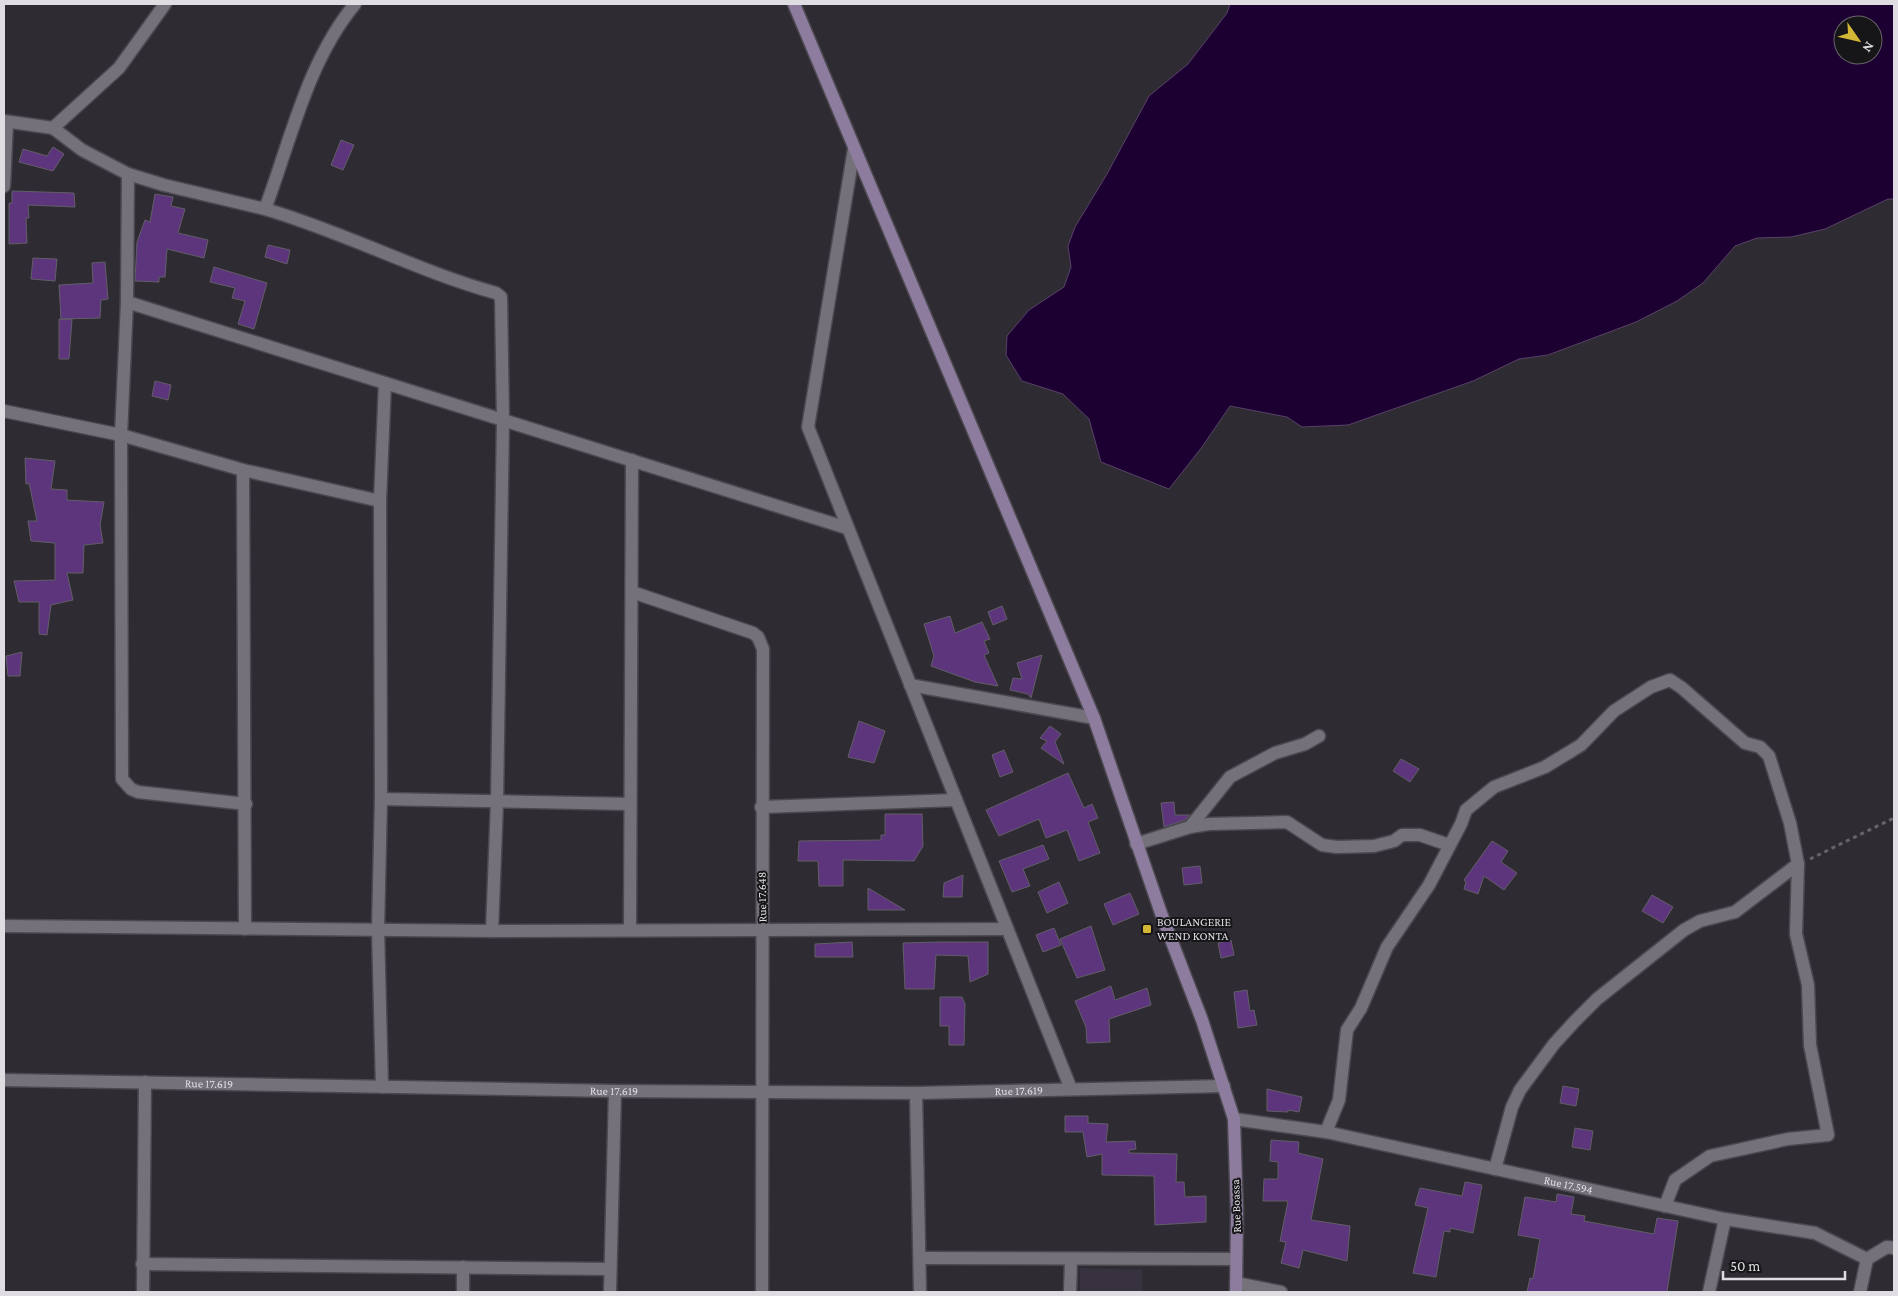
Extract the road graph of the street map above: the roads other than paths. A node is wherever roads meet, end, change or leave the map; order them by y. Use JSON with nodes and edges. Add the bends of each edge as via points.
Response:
{"nodes":[{"id":1,"x":165,"y":4,"type":"edge"},
{"id":2,"x":355,"y":4,"type":"edge"},
{"id":3,"x":794,"y":4,"type":"edge"},
{"id":4,"x":6,"y":122,"type":"edge"},
{"id":5,"x":54,"y":128,"type":"junction"},
{"id":6,"x":854,"y":149,"type":"junction"},
{"id":7,"x":128,"y":174,"type":"junction"},
{"id":8,"x":4,"y":186,"type":"edge"},
{"id":9,"x":265,"y":210,"type":"junction"},
{"id":10,"x":127,"y":302,"type":"junction"},
{"id":11,"x":386,"y":383,"type":"junction"},
{"id":12,"x":4,"y":411,"type":"edge"},
{"id":13,"x":503,"y":420,"type":"junction"},
{"id":14,"x":121,"y":435,"type":"junction"},
{"id":15,"x":632,"y":460,"type":"junction"},
{"id":16,"x":243,"y":470,"type":"junction"},
{"id":17,"x":380,"y":501,"type":"junction"},
{"id":18,"x":847,"y":528,"type":"junction"},
{"id":19,"x":632,"y":592,"type":"junction"},
{"id":20,"x":910,"y":685,"type":"junction"},
{"id":21,"x":1094,"y":718,"type":"junction"},
{"id":22,"x":1319,"y":736,"type":"dead end"},
{"id":23,"x":381,"y":799,"type":"junction"},
{"id":24,"x":956,"y":800,"type":"junction"},
{"id":25,"x":497,"y":802,"type":"junction"},
{"id":26,"x":246,"y":804,"type":"junction"},
{"id":27,"x":630,"y":804,"type":"junction"},
{"id":28,"x":761,"y":807,"type":"junction"},
{"id":29,"x":1190,"y":827,"type":"junction"},
{"id":30,"x":1136,"y":844,"type":"junction"},
{"id":31,"x":1449,"y":845,"type":"junction"},
{"id":32,"x":1798,"y":864,"type":"junction"},
{"id":33,"x":4,"y":926,"type":"edge"},
{"id":34,"x":245,"y":929,"type":"junction"},
{"id":35,"x":1007,"y":929,"type":"junction"},
{"id":36,"x":378,"y":930,"type":"junction"},
{"id":37,"x":630,"y":930,"type":"junction"},
{"id":38,"x":762,"y":930,"type":"junction"},
{"id":39,"x":492,"y":931,"type":"junction"},
{"id":40,"x":4,"y":1080,"type":"edge"},
{"id":41,"x":144,"y":1082,"type":"junction"},
{"id":42,"x":1224,"y":1086,"type":"junction"},
{"id":43,"x":382,"y":1087,"type":"junction"},
{"id":44,"x":1071,"y":1089,"type":"junction"},
{"id":45,"x":763,"y":1090,"type":"junction"},
{"id":46,"x":616,"y":1091,"type":"junction"},
{"id":47,"x":916,"y":1093,"type":"junction"},
{"id":48,"x":1234,"y":1119,"type":"junction"},
{"id":49,"x":1326,"y":1132,"type":"junction"},
{"id":50,"x":1495,"y":1169,"type":"junction"},
{"id":51,"x":1665,"y":1206,"type":"junction"},
{"id":52,"x":1724,"y":1218,"type":"junction"},
{"id":53,"x":1894,"y":1248,"type":"edge"},
{"id":54,"x":920,"y":1258,"type":"junction"},
{"id":55,"x":1867,"y":1259,"type":"junction"},
{"id":56,"x":1071,"y":1260,"type":"junction"},
{"id":57,"x":1236,"y":1260,"type":"junction"},
{"id":58,"x":142,"y":1264,"type":"junction"},
{"id":59,"x":463,"y":1267,"type":"junction"},
{"id":60,"x":610,"y":1269,"type":"junction"},
{"id":61,"x":1236,"y":1288,"type":"edge"},
{"id":62,"x":143,"y":1292,"type":"edge"},
{"id":63,"x":463,"y":1292,"type":"edge"},
{"id":64,"x":610,"y":1292,"type":"edge"},
{"id":65,"x":762,"y":1292,"type":"edge"},
{"id":66,"x":920,"y":1292,"type":"edge"},
{"id":67,"x":1070,"y":1292,"type":"edge"},
{"id":68,"x":1281,"y":1292,"type":"edge"},
{"id":69,"x":1709,"y":1292,"type":"edge"},
{"id":70,"x":1860,"y":1292,"type":"edge"}],
"edges":[{"from":1,"to":5,"type":"street","via":[[119,68]]},
{"from":2,"to":9,"type":"street","via":[[332,36],[305,94]]},
{"from":3,"to":6,"type":"street","name":"Rue Boassa"},
{"from":4,"to":5,"type":"street"},
{"from":4,"to":8,"type":"street"},
{"from":5,"to":7,"type":"street","via":[[82,150]]},
{"from":6,"to":18,"type":"street","via":[[807,424]]},
{"from":6,"to":21,"type":"street","name":"Rue Boassa"},
{"from":7,"to":9,"type":"street"},
{"from":7,"to":10,"type":"street"},
{"from":9,"to":13,"type":"street","via":[[332,231],[423,269],[498,294],[502,306]]},
{"from":10,"to":11,"type":"street"},
{"from":10,"to":14,"type":"street"},
{"from":11,"to":13,"type":"street"},
{"from":11,"to":17,"type":"street"},
{"from":12,"to":14,"type":"street"},
{"from":13,"to":15,"type":"street"},
{"from":13,"to":25,"type":"street"},
{"from":14,"to":16,"type":"street"},
{"from":14,"to":26,"type":"street","via":[[122,779],[130,789],[138,792]]},
{"from":15,"to":18,"type":"street"},
{"from":15,"to":19,"type":"street"},
{"from":16,"to":17,"type":"street"},
{"from":16,"to":26,"type":"street"},
{"from":17,"to":23,"type":"street"},
{"from":18,"to":20,"type":"street"},
{"from":19,"to":27,"type":"street"},
{"from":19,"to":28,"type":"street","name":"Rue 17.648","via":[[758,637],[762,649]]},
{"from":20,"to":21,"type":"street"},
{"from":20,"to":24,"type":"street"},
{"from":21,"to":30,"type":"street","name":"Rue Boassa"},
{"from":22,"to":29,"type":"street","via":[[1275,753],[1230,776]]},
{"from":23,"to":25,"type":"street"},
{"from":23,"to":36,"type":"street"},
{"from":24,"to":28,"type":"street"},
{"from":24,"to":35,"type":"street"},
{"from":25,"to":27,"type":"street"},
{"from":25,"to":39,"type":"street"},
{"from":26,"to":34,"type":"street"},
{"from":27,"to":37,"type":"street"},
{"from":28,"to":38,"type":"street","name":"Rue 17.648"},
{"from":29,"to":30,"type":"street"},
{"from":29,"to":31,"type":"street","via":[[1235,822],[1287,822],[1322,845],[1374,846],[1394,841],[1402,835],[1420,835]]},
{"from":30,"to":42,"type":"street","name":"Rue Boassa"},
{"from":31,"to":32,"type":"street","via":[[1466,810],[1476,800],[1494,787],[1545,767],[1568,753],[1614,711],[1651,687],[1670,680],[1745,743],[1770,756],[1790,823]]},
{"from":31,"to":49,"type":"street","via":[[1429,884],[1387,947],[1347,1030],[1339,1100]]},
{"from":32,"to":50,"type":"street","via":[[1735,912],[1700,921],[1684,930],[1576,1020],[1520,1090]]},
{"from":32,"to":51,"type":"street","via":[[1796,934],[1808,985],[1810,1045],[1828,1135],[1788,1139],[1710,1156],[1675,1180]]},
{"from":33,"to":34,"type":"street"},
{"from":34,"to":36,"type":"street"},
{"from":35,"to":38,"type":"street"},
{"from":35,"to":44,"type":"street"},
{"from":36,"to":39,"type":"street"},
{"from":36,"to":43,"type":"street"},
{"from":37,"to":38,"type":"street"},
{"from":37,"to":39,"type":"street"},
{"from":38,"to":45,"type":"street","name":"Rue 17.648"},
{"from":40,"to":41,"type":"street","name":"Rue 17.619"},
{"from":41,"to":43,"type":"street","name":"Rue 17.619"},
{"from":41,"to":58,"type":"street"},
{"from":42,"to":44,"type":"street","name":"Rue 17.619"},
{"from":42,"to":48,"type":"street","name":"Rue Boassa"},
{"from":43,"to":46,"type":"street","name":"Rue 17.619"},
{"from":44,"to":47,"type":"street","name":"Rue 17.619"},
{"from":45,"to":46,"type":"street","name":"Rue 17.619"},
{"from":45,"to":47,"type":"street","name":"Rue 17.619"},
{"from":45,"to":65,"type":"street","name":"Rue 17.648"},
{"from":46,"to":60,"type":"street"},
{"from":47,"to":54,"type":"street"},
{"from":48,"to":49,"type":"street","name":"Rue 17.594"},
{"from":48,"to":57,"type":"street","name":"Rue Boassa"},
{"from":49,"to":50,"type":"street","name":"Rue 17.594"},
{"from":50,"to":51,"type":"street","name":"Rue 17.594"},
{"from":51,"to":52,"type":"street","name":"Rue 17.594"},
{"from":52,"to":55,"type":"street","name":"Rue 17.594","via":[[1815,1232]]},
{"from":52,"to":69,"type":"street"},
{"from":53,"to":55,"type":"street","via":[[1887,1247]]},
{"from":54,"to":56,"type":"street"},
{"from":54,"to":66,"type":"street"},
{"from":55,"to":70,"type":"street"},
{"from":56,"to":57,"type":"street"},
{"from":56,"to":67,"type":"street"},
{"from":57,"to":61,"type":"street","name":"Rue Boassa"},
{"from":58,"to":59,"type":"street"},
{"from":58,"to":62,"type":"street"},
{"from":59,"to":60,"type":"street"},
{"from":59,"to":63,"type":"street"},
{"from":60,"to":64,"type":"street"},
{"from":61,"to":68,"type":"street"}]}
